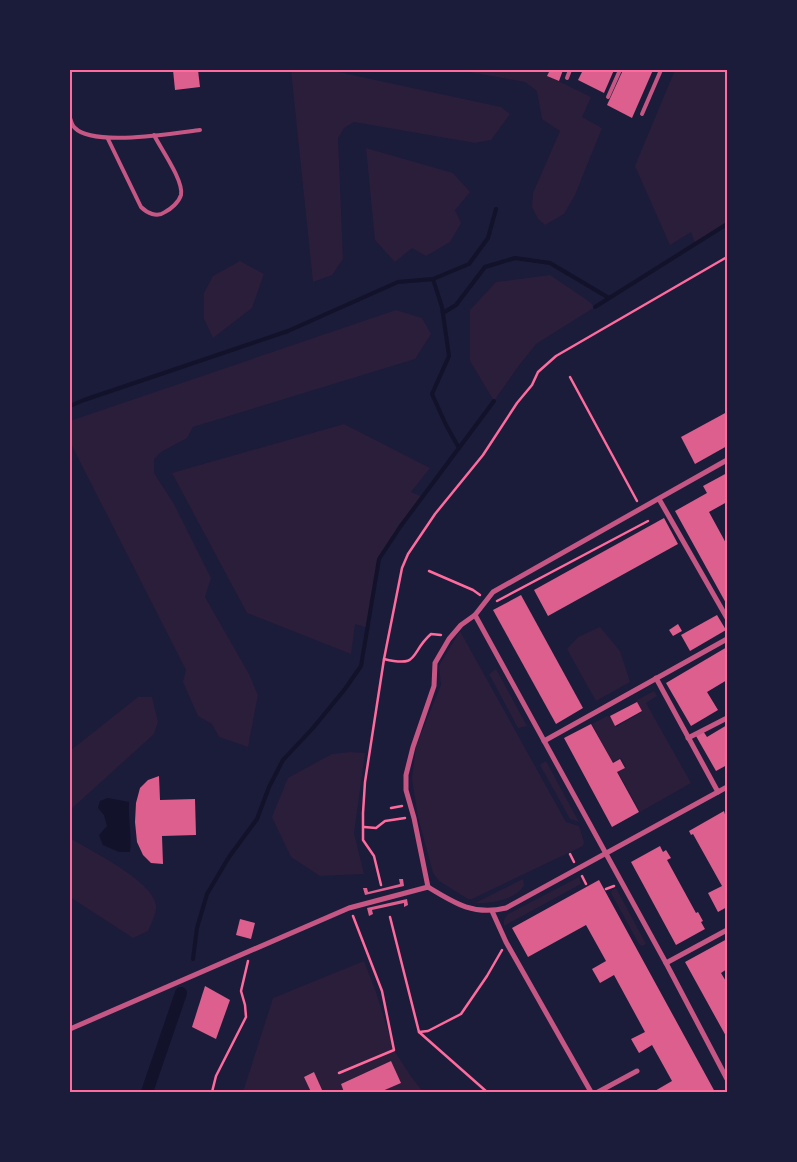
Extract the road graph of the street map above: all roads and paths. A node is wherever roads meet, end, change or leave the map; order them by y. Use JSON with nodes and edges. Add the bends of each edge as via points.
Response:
{"nodes":[{"id":1,"x":570,"y":70,"type":"edge"},
{"id":2,"x":620,"y":70,"type":"edge"},
{"id":3,"x":661,"y":70,"type":"edge"},
{"id":4,"x":567,"y":78,"type":"dead end"},
{"id":5,"x":608,"y":96,"type":"dead end"},
{"id":6,"x":642,"y":114,"type":"dead end"},
{"id":7,"x":70,"y":118,"type":"edge"},
{"id":8,"x":200,"y":130,"type":"dead end"},
{"id":9,"x":154,"y":135,"type":"junction"},
{"id":10,"x":108,"y":139,"type":"junction"},
{"id":11,"x":727,"y":256,"type":"edge"},
{"id":12,"x":570,"y":376,"type":"dead end"},
{"id":13,"x":727,"y":460,"type":"edge"},
{"id":14,"x":659,"y":499,"type":"junction"},
{"id":15,"x":641,"y":509,"type":"junction"},
{"id":16,"x":648,"y":522,"type":"dead end"},
{"id":17,"x":429,"y":571,"type":"dead end"},
{"id":18,"x":486,"y":600,"type":"junction"},
{"id":19,"x":495,"y":603,"type":"dead end"},
{"id":20,"x":475,"y":615,"type":"junction"},
{"id":21,"x":727,"y":618,"type":"edge"},
{"id":22,"x":727,"y":639,"type":"edge"},
{"id":23,"x":449,"y":640,"type":"junction"},
{"id":24,"x":384,"y":659,"type":"junction"},
{"id":25,"x":656,"y":678,"type":"junction"},
{"id":26,"x":727,"y":718,"type":"edge"},
{"id":27,"x":688,"y":738,"type":"junction"},
{"id":28,"x":544,"y":741,"type":"junction"},
{"id":29,"x":727,"y":787,"type":"edge"},
{"id":30,"x":718,"y":792,"type":"junction"},
{"id":31,"x":398,"y":819,"type":"dead end"},
{"id":32,"x":364,"y":827,"type":"junction"},
{"id":33,"x":606,"y":853,"type":"junction"},
{"id":34,"x":570,"y":854,"type":"dead end"},
{"id":35,"x":574,"y":862,"type":"dead end"},
{"id":36,"x":581,"y":875,"type":"dead end"},
{"id":37,"x":586,"y":884,"type":"dead end"},
{"id":38,"x":382,"y":885,"type":"dead end"},
{"id":39,"x":614,"y":886,"type":"dead end"},
{"id":40,"x":428,"y":888,"type":"junction"},
{"id":41,"x":606,"y":889,"type":"dead end"},
{"id":42,"x":349,"y":908,"type":"junction"},
{"id":43,"x":492,"y":912,"type":"junction"},
{"id":44,"x":390,"y":917,"type":"dead end"},
{"id":45,"x":727,"y":930,"type":"edge"},
{"id":46,"x":506,"y":942,"type":"junction"},
{"id":47,"x":251,"y":950,"type":"junction"},
{"id":48,"x":666,"y":963,"type":"junction"},
{"id":49,"x":70,"y":1030,"type":"edge"},
{"id":50,"x":419,"y":1032,"type":"junction"},
{"id":51,"x":637,"y":1071,"type":"dead end"},
{"id":52,"x":339,"y":1074,"type":"dead end"},
{"id":53,"x":727,"y":1079,"type":"edge"},
{"id":54,"x":212,"y":1092,"type":"edge"},
{"id":55,"x":487,"y":1092,"type":"edge"},
{"id":56,"x":591,"y":1092,"type":"edge"},
{"id":57,"x":598,"y":1092,"type":"edge"}],
"edges":[{"from":1,"to":4,"type":"lane"},
{"from":2,"to":5,"type":"lane"},
{"from":3,"to":6,"type":"lane"},
{"from":7,"to":10,"type":"lane","via":[[75,129]]},
{"from":8,"to":9,"type":"lane"},
{"from":9,"to":10,"type":"lane"},
{"from":9,"to":10,"type":"lane","via":[[181,185],[181,196],[164,214],[154,215],[141,206]]},
{"from":11,"to":24,"type":"path","via":[[556,356],[538,372],[483,455],[408,554],[402,568]]},
{"from":12,"to":15,"type":"path"},
{"from":13,"to":14,"type":"street"},
{"from":14,"to":15,"type":"street"},
{"from":14,"to":21,"type":"street"},
{"from":15,"to":18,"type":"street","via":[[493,592]]},
{"from":16,"to":19,"type":"path"},
{"from":17,"to":18,"type":"path","via":[[473,590]]},
{"from":18,"to":20,"type":"street"},
{"from":20,"to":23,"type":"street"},
{"from":20,"to":28,"type":"street"},
{"from":22,"to":25,"type":"street"},
{"from":23,"to":24,"type":"path","via":[[431,634],[408,662]]},
{"from":23,"to":40,"type":"street","via":[[435,664],[434,686],[406,775],[406,790]]},
{"from":24,"to":32,"type":"path","via":[[365,782]]},
{"from":25,"to":27,"type":"street"},
{"from":25,"to":28,"type":"street"},
{"from":26,"to":27,"type":"street"},
{"from":27,"to":30,"type":"street"},
{"from":28,"to":33,"type":"street"},
{"from":29,"to":30,"type":"street"},
{"from":30,"to":33,"type":"street"},
{"from":31,"to":32,"type":"path","via":[[385,821],[376,828]]},
{"from":32,"to":38,"type":"path","via":[[363,840],[374,856]]},
{"from":33,"to":43,"type":"street","via":[[506,908]]},
{"from":33,"to":48,"type":"street"},
{"from":34,"to":35,"type":"path"},
{"from":36,"to":37,"type":"path"},
{"from":39,"to":41,"type":"path"},
{"from":40,"to":42,"type":"street"},
{"from":40,"to":43,"type":"street","via":[[462,906]]},
{"from":42,"to":47,"type":"street"},
{"from":42,"to":52,"type":"path","via":[[382,991],[394,1050]]},
{"from":43,"to":46,"type":"street"},
{"from":44,"to":50,"type":"path"},
{"from":45,"to":48,"type":"street"},
{"from":46,"to":50,"type":"path","via":[[461,1014],[428,1031]]},
{"from":46,"to":56,"type":"street"},
{"from":47,"to":49,"type":"street"},
{"from":47,"to":54,"type":"path","via":[[240,991],[246,1016],[216,1076]]},
{"from":48,"to":53,"type":"street"},
{"from":50,"to":55,"type":"path"},
{"from":51,"to":57,"type":"street"}]}
